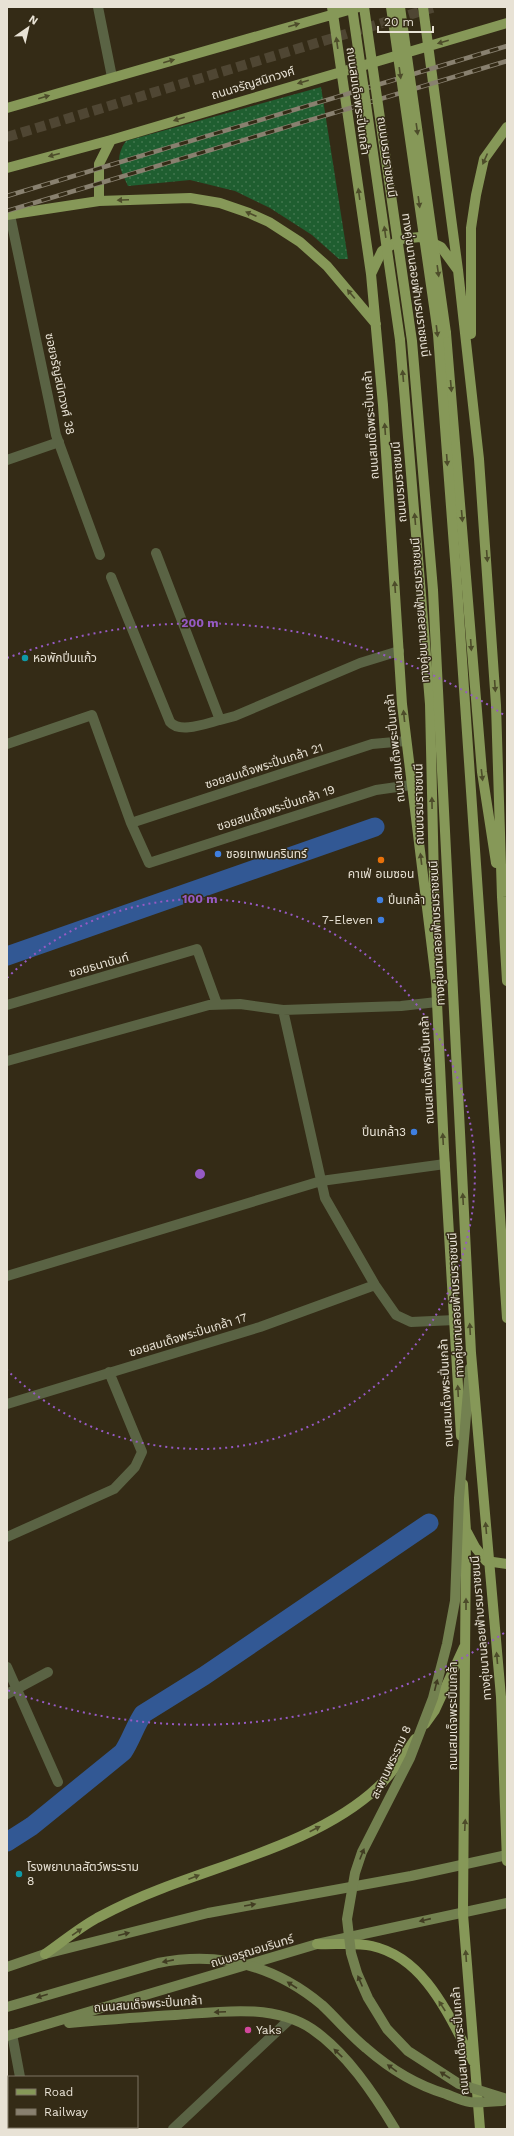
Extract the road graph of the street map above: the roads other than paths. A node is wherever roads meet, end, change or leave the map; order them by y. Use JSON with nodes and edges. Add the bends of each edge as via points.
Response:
{"nodes":[{"id":1,"x":98,"y":7,"type":"edge"},
{"id":2,"x":352,"y":7,"type":"edge"},
{"id":3,"x":359,"y":7,"type":"edge"},
{"id":4,"x":364,"y":7,"type":"edge"},
{"id":5,"x":390,"y":7,"type":"edge"},
{"id":6,"x":400,"y":7,"type":"edge"},
{"id":7,"x":423,"y":7,"type":"edge"},
{"id":8,"x":332,"y":11,"type":"edge"},
{"id":9,"x":507,"y":23,"type":"edge"},
{"id":10,"x":428,"y":46,"type":"junction"},
{"id":11,"x":340,"y":71,"type":"junction"},
{"id":12,"x":112,"y":77,"type":"junction"},
{"id":13,"x":7,"y":108,"type":"edge"},
{"id":14,"x":507,"y":127,"type":"edge"},
{"id":15,"x":111,"y":140,"type":"junction"},
{"id":16,"x":7,"y":168,"type":"edge"},
{"id":17,"x":99,"y":201,"type":"junction"},
{"id":18,"x":9,"y":215,"type":"edge"},
{"id":19,"x":458,"y":270,"type":"junction"},
{"id":20,"x":371,"y":274,"type":"junction"},
{"id":21,"x":376,"y":324,"type":"junction"},
{"id":22,"x":471,"y":378,"type":"junction"},
{"id":23,"x":59,"y":442,"type":"junction"},
{"id":24,"x":7,"y":460,"type":"edge"},
{"id":25,"x":156,"y":553,"type":"dead end"},
{"id":26,"x":100,"y":555,"type":"dead end"},
{"id":27,"x":110,"y":577,"type":"dead end"},
{"id":28,"x":399,"y":651,"type":"junction"},
{"id":29,"x":220,"y":720,"type":"junction"},
{"id":30,"x":406,"y":741,"type":"junction"},
{"id":31,"x":7,"y":744,"type":"edge"},
{"id":32,"x":411,"y":785,"type":"junction"},
{"id":33,"x":131,"y":823,"type":"junction"},
{"id":34,"x":504,"y":858,"type":"edge"},
{"id":35,"x":502,"y":897,"type":"junction"},
{"id":36,"x":507,"y":981,"type":"edge"},
{"id":37,"x":436,"y":982,"type":"junction"},
{"id":38,"x":437,"y":1002,"type":"junction"},
{"id":39,"x":217,"y":1004,"type":"junction"},
{"id":40,"x":7,"y":1005,"type":"edge"},
{"id":41,"x":283,"y":1010,"type":"junction"},
{"id":42,"x":7,"y":1062,"type":"edge"},
{"id":43,"x":445,"y":1164,"type":"junction"},
{"id":44,"x":321,"y":1181,"type":"junction"},
{"id":45,"x":7,"y":1276,"type":"edge"},
{"id":46,"x":375,"y":1285,"type":"junction"},
{"id":47,"x":507,"y":1318,"type":"edge"},
{"id":48,"x":455,"y":1320,"type":"junction"},
{"id":49,"x":471,"y":1353,"type":"junction"},
{"id":50,"x":109,"y":1372,"type":"junction"},
{"id":51,"x":7,"y":1404,"type":"edge"},
{"id":52,"x":466,"y":1531,"type":"junction"},
{"id":53,"x":7,"y":1537,"type":"edge"},
{"id":54,"x":507,"y":1564,"type":"edge"},
{"id":55,"x":466,"y":1643,"type":"junction"},
{"id":56,"x":7,"y":1667,"type":"edge"},
{"id":57,"x":48,"y":1672,"type":"dead end"},
{"id":58,"x":12,"y":1692,"type":"edge"},
{"id":59,"x":58,"y":1782,"type":"dead end"},
{"id":60,"x":507,"y":1855,"type":"edge"},
{"id":61,"x":507,"y":1861,"type":"edge"},
{"id":62,"x":462,"y":1864,"type":"junction"},
{"id":63,"x":507,"y":1904,"type":"edge"},
{"id":64,"x":464,"y":1914,"type":"junction"},
{"id":65,"x":317,"y":1944,"type":"junction"},
{"id":66,"x":45,"y":1954,"type":"junction"},
{"id":67,"x":7,"y":1967,"type":"edge"},
{"id":68,"x":7,"y":2007,"type":"edge"},
{"id":69,"x":290,"y":2019,"type":"junction"},
{"id":70,"x":45,"y":2024,"type":"junction"},
{"id":71,"x":9,"y":2035,"type":"edge"},
{"id":72,"x":475,"y":2065,"type":"junction"},
{"id":73,"x":20,"y":2076,"type":"edge"},
{"id":74,"x":507,"y":2100,"type":"edge"},
{"id":75,"x":173,"y":2129,"type":"edge"},
{"id":76,"x":395,"y":2129,"type":"edge"},
{"id":77,"x":480,"y":2129,"type":"edge"}],
"edges":[{"from":1,"to":12,"type":"street"},
{"from":37,"to":2,"type":"main road","name":"ถนนบรมราชชนนี","one_way":true,"bridge":true,"via":[[430,704],[400,340]]},
{"from":3,"to":8,"type":"main road"},
{"from":49,"to":4,"type":"main road","name":"ทางคู่ขนานลอยฟ้าบรมราชชนนี","one_way":true,"bridge":true,"via":[[433,590],[412,341]]},
{"from":5,"to":47,"type":"main road","name":"ทางคู่ขนานลอยฟ้าบรมราชชนนี","one_way":true,"bridge":true,"via":[[438,334]]},
{"from":6,"to":35,"type":"main road","one_way":true,"bridge":true,"via":[[446,333],[482,772]]},
{"from":7,"to":10,"type":"main road"},
{"from":11,"to":8,"type":"main road","name":"ถนนสมเด็จพระปิ่นเกล้า","one_way":true},
{"from":12,"to":8,"type":"main road","one_way":true},
{"from":9,"to":10,"type":"main road","name":"ถนนจรัญสนิทวงศ์","one_way":true},
{"from":10,"to":11,"type":"main road","name":"ถนนจรัญสนิทวงศ์"},
{"from":10,"to":19,"type":"main road"},
{"from":11,"to":15,"type":"main road","name":"ถนนจรัญสนิทวงศ์","one_way":true},
{"from":20,"to":11,"type":"main road","name":"ถนนสมเด็จพระปิ่นเกล้า","one_way":true},
{"from":13,"to":12,"type":"main road","one_way":true},
{"from":14,"to":22,"type":"main road","one_way":true,"via":[[484,160],[471,228]]},
{"from":15,"to":16,"type":"main road","name":"ถนนจรัญสนิทวงศ์","one_way":true},
{"from":15,"to":17,"type":"main road","via":[[99,164]]},
{"from":17,"to":18,"type":"main road"},
{"from":21,"to":17,"type":"main road","one_way":true,"via":[[327,266],[300,242],[273,224],[249,213],[220,203],[190,198]]},
{"from":18,"to":23,"type":"street","name":"ซอยจรัญสนิทวงศ์ 38"},
{"from":19,"to":20,"type":"main road","via":[[442,247],[420,237],[401,239],[382,251]]},
{"from":19,"to":22,"type":"main road"},
{"from":20,"to":21,"type":"main road","name":"ถนนสมเด็จพระปิ่นเกล้า"},
{"from":28,"to":21,"type":"main road","name":"ถนนสมเด็จพระปิ่นเกล้า","one_way":true},
{"from":22,"to":34,"type":"main road","one_way":true,"via":[[485,530]]},
{"from":23,"to":24,"type":"street"},
{"from":23,"to":26,"type":"street","name":"ซอยจรัญสนิทวงศ์ 38"},
{"from":25,"to":29,"type":"street"},
{"from":27,"to":29,"type":"street","via":[[170,722],[176,727],[183,728]]},
{"from":28,"to":29,"type":"street","via":[[360,663]]},
{"from":30,"to":28,"type":"main road","name":"ถนนสมเด็จพระปิ่นเกล้า","one_way":true},
{"from":30,"to":32,"type":"main road","name":"ถนนสมเด็จพระปิ่นเกล้า"},
{"from":30,"to":33,"type":"street","name":"ซอยสมเด็จพระปิ่นเกล้า 21","via":[[372,744]]},
{"from":31,"to":33,"type":"street","via":[[92,715]]},
{"from":32,"to":33,"type":"street","name":"ซอยสมเด็จพระปิ่นเกล้า 19","via":[[376,790],[149,863]]},
{"from":37,"to":32,"type":"main road","name":"ถนนสมเด็จพระปิ่นเกล้า","one_way":true},
{"from":34,"to":35,"type":"main road"},
{"from":35,"to":36,"type":"main road"},
{"from":37,"to":38,"type":"main road","name":"ถนนสมเด็จพระปิ่นเกล้า"},
{"from":38,"to":41,"type":"street","via":[[401,1006]]},
{"from":43,"to":38,"type":"main road","name":"ถนนสมเด็จพระปิ่นเกล้า","one_way":true},
{"from":39,"to":40,"type":"street","name":"ซอยธนานันท์","via":[[197,949]]},
{"from":39,"to":41,"type":"street","via":[[240,1004]]},
{"from":39,"to":42,"type":"street"},
{"from":41,"to":44,"type":"street"},
{"from":43,"to":44,"type":"street"},
{"from":43,"to":48,"type":"main road","name":"ถนนสมเด็จพระปิ่นเกล้า"},
{"from":44,"to":45,"type":"street"},
{"from":44,"to":46,"type":"street","via":[[325,1198]]},
{"from":46,"to":48,"type":"street","via":[[396,1315],[411,1322]]},
{"from":46,"to":50,"type":"street","name":"ซอยสมเด็จพระปิ่นเกล้า 17","via":[[260,1327]]},
{"from":52,"to":48,"type":"main road","name":"ถนนสมเด็จพระปิ่นเกล้า","one_way":true},
{"from":61,"to":49,"type":"main road","name":"ทางคู่ขนานลอยฟ้าบรมราชชนนี","one_way":true,"bridge":true,"via":[[501,1697]]},
{"from":74,"to":49,"type":"main road","name":"สะพานพระราม 8","one_way":true,"bridge":true,"via":[[459,2084],[408,2051],[387,2029],[368,1998],[357,1973],[351,1953],[347,1919],[355,1873],[376,1822],[410,1758],[433,1698],[447,1644],[455,1601],[459,1498]]},
{"from":50,"to":51,"type":"street","name":"ซอยสมเด็จพระปิ่นเกล้า 17"},
{"from":50,"to":53,"type":"street","via":[[142,1452],[135,1467],[114,1489]]},
{"from":52,"to":54,"type":"main road","via":[[486,1561]]},
{"from":55,"to":52,"type":"main road","name":"ถนนสมเด็จพระปิ่นเกล้า","one_way":true},
{"from":62,"to":55,"type":"main road","name":"ถนนสมเด็จพระปิ่นเกล้า","one_way":true,"via":[[465,1811]]},
{"from":66,"to":55,"type":"main road","one_way":true,"via":[[103,1916],[157,1890],[302,1836],[362,1801],[379,1786],[402,1758],[435,1710]]},
{"from":56,"to":58,"type":"street"},
{"from":57,"to":58,"type":"street"},
{"from":58,"to":59,"type":"street"},
{"from":60,"to":62,"type":"main road"},
{"from":62,"to":64,"type":"main road","name":"ถนนสมเด็จพระปิ่นเกล้า"},
{"from":66,"to":62,"type":"main road","one_way":true,"via":[[208,1913],[412,1876]]},
{"from":63,"to":64,"type":"main road","name":"ถนนอรุณอมรินทร์"},
{"from":64,"to":65,"type":"main road","name":"ถนนอรุณอมรินทร์","one_way":true,"via":[[434,1918]]},
{"from":72,"to":64,"type":"main road","name":"ถนนสมเด็จพระปิ่นเกล้า","one_way":true},
{"from":65,"to":70,"type":"main road","name":"ถนนอรุณอมรินทร์"},
{"from":72,"to":65,"type":"main road","one_way":true,"via":[[445,2010],[421,1974],[410,1964],[386,1950],[370,1946]]},
{"from":66,"to":67,"type":"main road"},
{"from":74,"to":68,"type":"main road","one_way":true,"bridge":true,"via":[[470,2102],[424,2087],[394,2070],[365,2048],[322,2005],[305,1993],[262,1969],[242,1963],[197,1958],[172,1961]]},
{"from":69,"to":70,"type":"main road","name":"ถนนสมเด็จพระปิ่นเกล้า","one_way":true,"via":[[234,2012]]},
{"from":69,"to":75,"type":"street"},
{"from":76,"to":69,"type":"main road","name":"ถนนสมเด็จพระปิ่นเกล้า","one_way":true,"via":[[352,2067],[312,2029]]},
{"from":70,"to":71,"type":"main road","name":"ถนนอรุณอมรินทร์"},
{"from":71,"to":73,"type":"street"},
{"from":72,"to":77,"type":"main road","name":"ถนนสมเด็จพระปิ่นเกล้า"}]}
